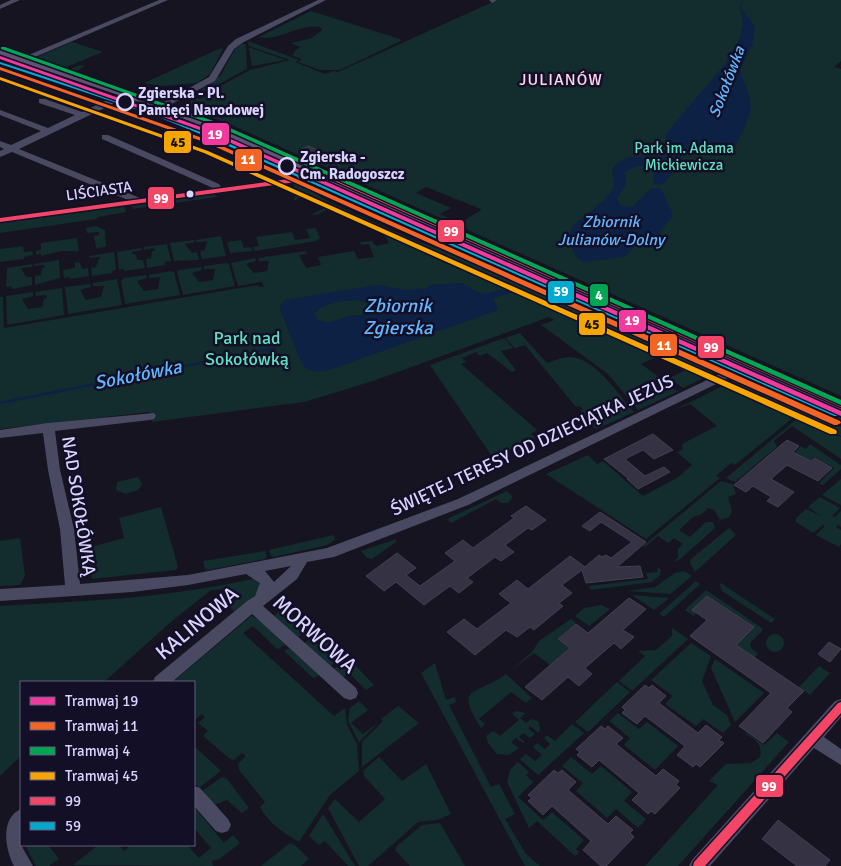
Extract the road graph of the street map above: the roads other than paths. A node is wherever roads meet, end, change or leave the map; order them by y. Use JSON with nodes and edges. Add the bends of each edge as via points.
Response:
{"nodes":[{"id":1,"x":17,"y":0,"type":"edge"},
{"id":2,"x":165,"y":0,"type":"edge"},
{"id":3,"x":306,"y":0,"type":"edge"},
{"id":4,"x":320,"y":1,"type":"edge"},
{"id":5,"x":0,"y":7,"type":"edge"},
{"id":6,"x":0,"y":52,"type":"edge"},
{"id":7,"x":24,"y":60,"type":"junction"},
{"id":8,"x":0,"y":70,"type":"edge"},
{"id":9,"x":42,"y":101,"type":"dead end"},
{"id":10,"x":110,"y":102,"type":"dead end"},
{"id":11,"x":161,"y":106,"type":"junction"},
{"id":12,"x":0,"y":112,"type":"edge"},
{"id":13,"x":82,"y":115,"type":"junction"},
{"id":14,"x":48,"y":131,"type":"junction"},
{"id":15,"x":105,"y":137,"type":"dead end"},
{"id":16,"x":0,"y":144,"type":"edge"},
{"id":17,"x":11,"y":148,"type":"junction"},
{"id":18,"x":0,"y":154,"type":"edge"},
{"id":19,"x":320,"y":174,"type":"junction"},
{"id":20,"x":218,"y":190,"type":"junction"},
{"id":21,"x":138,"y":201,"type":"junction"},
{"id":22,"x":0,"y":220,"type":"edge"},
{"id":23,"x":749,"y":364,"type":"junction"},
{"id":24,"x":841,"y":405,"type":"edge"},
{"id":25,"x":150,"y":416,"type":"dead end"},
{"id":26,"x":48,"y":427,"type":"junction"},
{"id":27,"x":0,"y":434,"type":"edge"},
{"id":28,"x":302,"y":559,"type":"junction"},
{"id":29,"x":250,"y":570,"type":"junction"},
{"id":30,"x":74,"y":590,"type":"junction"},
{"id":31,"x":0,"y":595,"type":"edge"},
{"id":32,"x":257,"y":602,"type":"junction"},
{"id":33,"x":162,"y":681,"type":"edge"},
{"id":34,"x":350,"y":693,"type":"dead end"},
{"id":35,"x":841,"y":706,"type":"edge"},
{"id":36,"x":813,"y":738,"type":"junction"},
{"id":37,"x":841,"y":758,"type":"edge"},
{"id":38,"x":195,"y":795,"type":"edge"},
{"id":39,"x":20,"y":819,"type":"edge"},
{"id":40,"x":222,"y":825,"type":"dead end"},
{"id":41,"x":24,"y":866,"type":"edge"},
{"id":42,"x":698,"y":866,"type":"edge"}],
"edges":[{"from":1,"to":5,"type":"street"},
{"from":2,"to":7,"type":"street"},
{"from":3,"to":4,"type":"street"},
{"from":4,"to":11,"type":"street","via":[[239,41],[212,79]]},
{"from":6,"to":7,"type":"main road"},
{"from":7,"to":8,"type":"street"},
{"from":7,"to":11,"type":"main road"},
{"from":9,"to":13,"type":"street"},
{"from":10,"to":13,"type":"street"},
{"from":11,"to":19,"type":"main road"},
{"from":12,"to":14,"type":"street"},
{"from":13,"to":14,"type":"street"},
{"from":14,"to":17,"type":"street"},
{"from":15,"to":20,"type":"street","via":[[216,186]]},
{"from":16,"to":17,"type":"street"},
{"from":17,"to":18,"type":"street"},
{"from":17,"to":21,"type":"street"},
{"from":19,"to":20,"type":"street","name":"LIŚCIASTA"},
{"from":19,"to":23,"type":"main road"},
{"from":20,"to":21,"type":"street","name":"LIŚCIASTA"},
{"from":21,"to":22,"type":"street","name":"LIŚCIASTA"},
{"from":23,"to":24,"type":"main road"},
{"from":23,"to":28,"type":"street","name":"ŚWIĘTEJ TERESY OD DZIECIĄTKA JEZUS","via":[[454,506],[335,552]]},
{"from":25,"to":26,"type":"street"},
{"from":26,"to":27,"type":"street"},
{"from":26,"to":30,"type":"street","name":"NAD SOKOŁÓWKĄ","via":[[67,529]]},
{"from":28,"to":29,"type":"street","name":"ŚWIĘTEJ TERESY OD DZIECIĄTKA JEZUS"},
{"from":28,"to":32,"type":"street","name":"KALINOWA","via":[[293,574]]},
{"from":29,"to":30,"type":"street","name":"ŚWIĘTEJ TERESY OD DZIECIĄTKA JEZUS","via":[[160,584]]},
{"from":29,"to":32,"type":"street","name":"KALINOWA","via":[[268,581],[269,586]]},
{"from":30,"to":31,"type":"street","name":"ŚWIĘTEJ TERESY OD DZIECIĄTKA JEZUS"},
{"from":32,"to":33,"type":"street","name":"KALINOWA"},
{"from":32,"to":34,"type":"street","name":"MORWOWA"},
{"from":35,"to":36,"type":"street"},
{"from":36,"to":37,"type":"street"},
{"from":36,"to":42,"type":"street"},
{"from":38,"to":40,"type":"street"},
{"from":39,"to":41,"type":"street","via":[[12,840]]}]}
